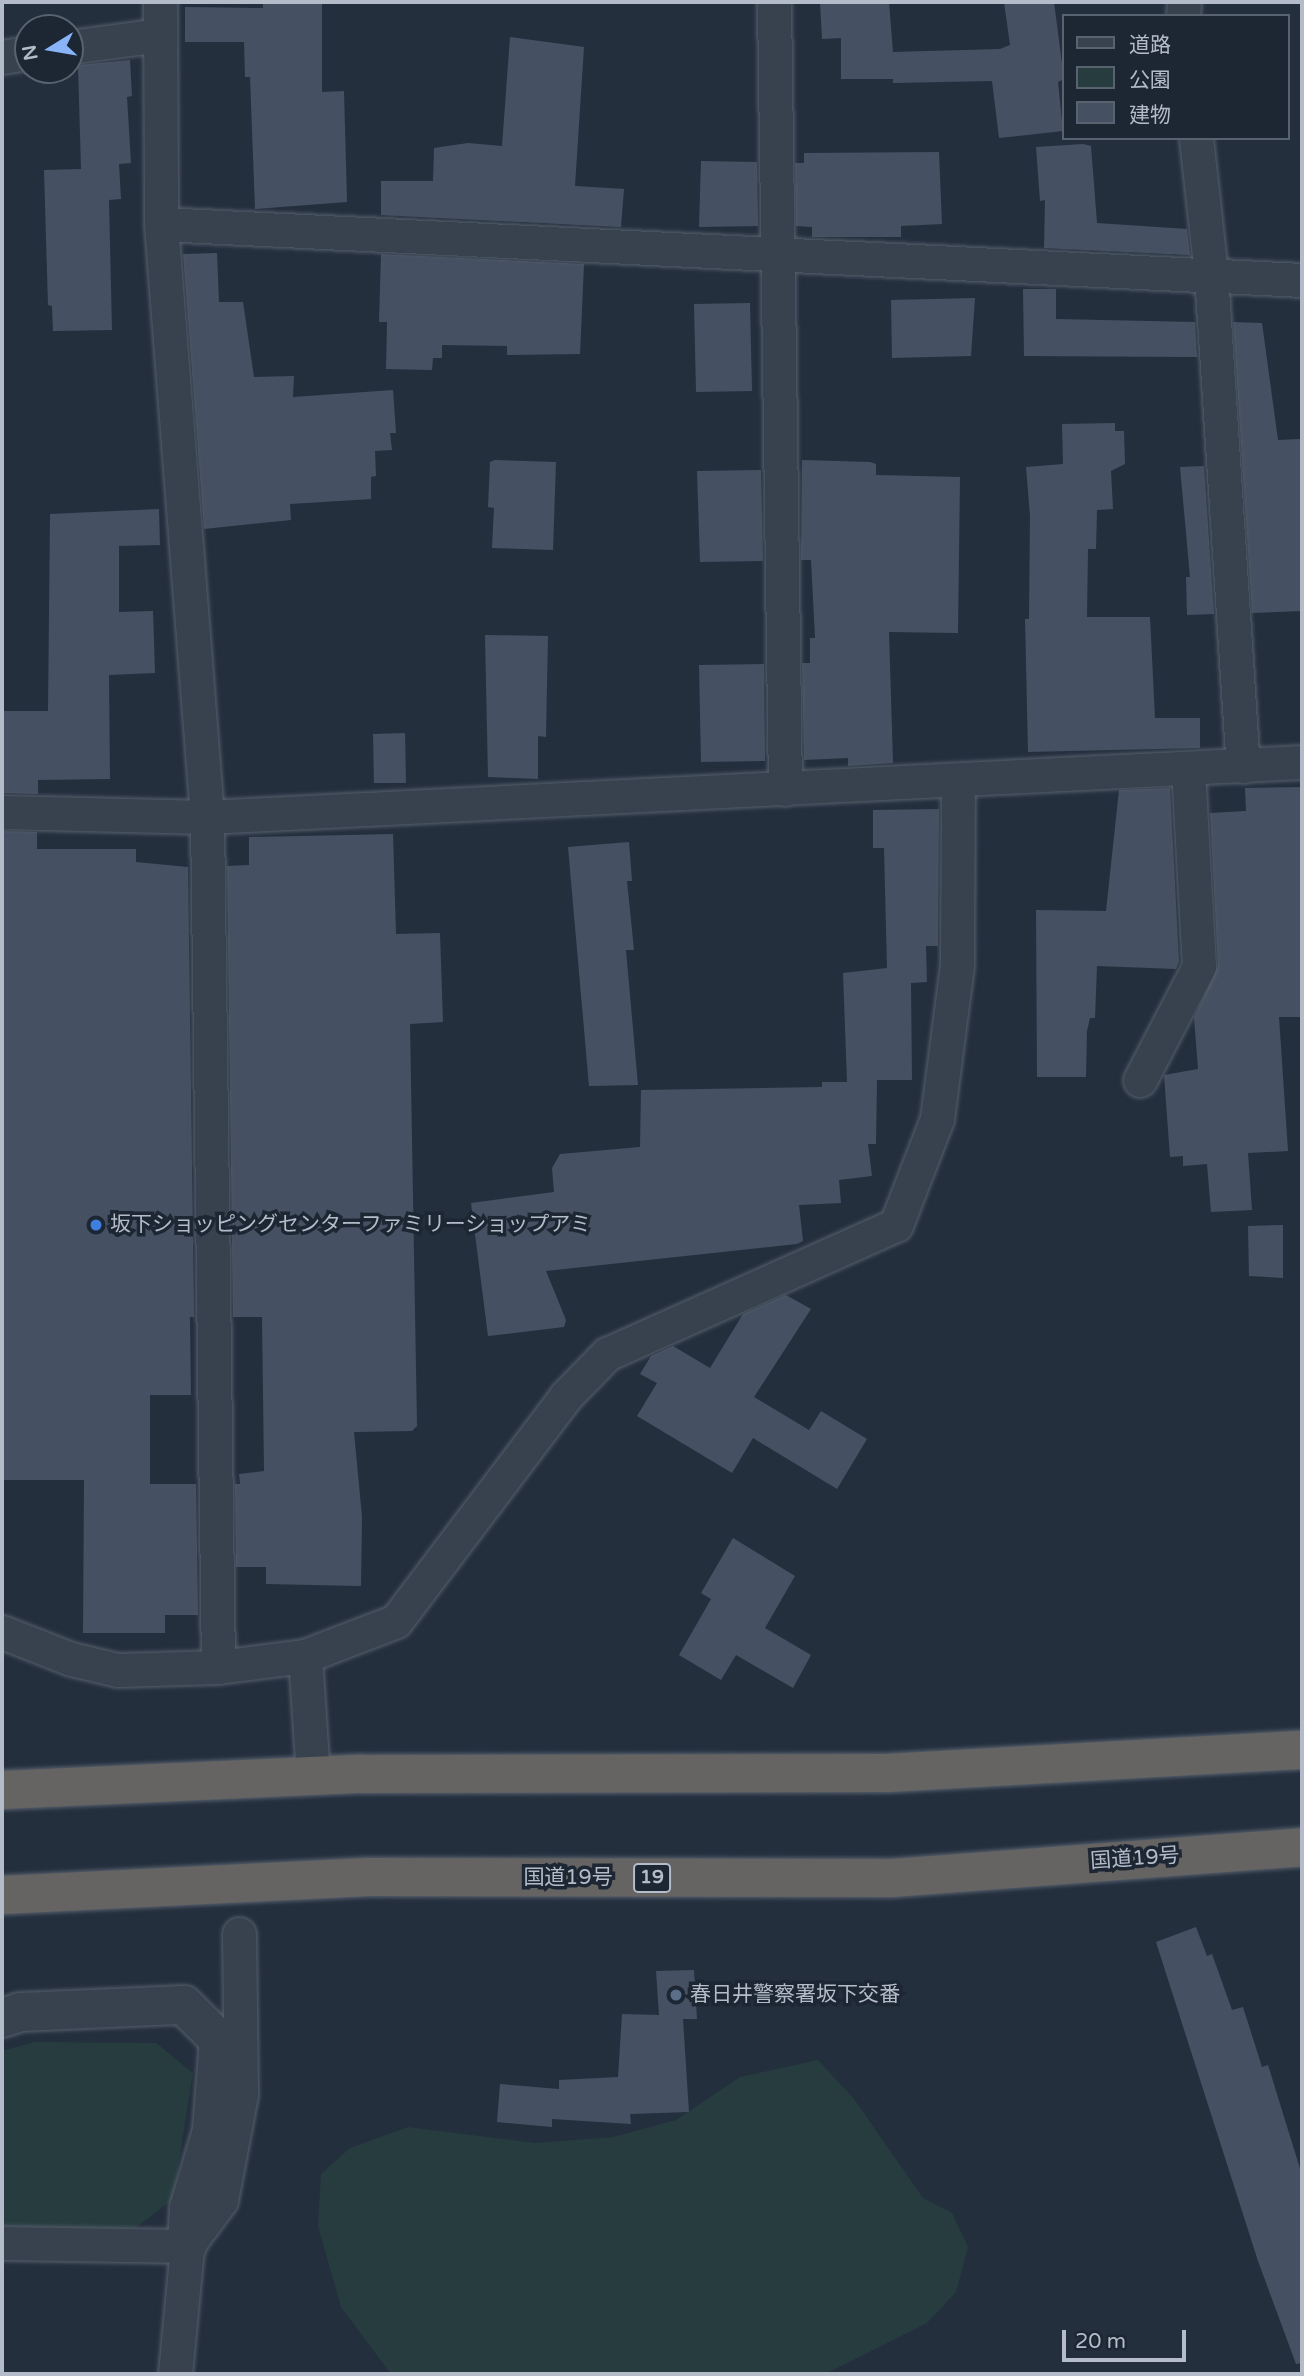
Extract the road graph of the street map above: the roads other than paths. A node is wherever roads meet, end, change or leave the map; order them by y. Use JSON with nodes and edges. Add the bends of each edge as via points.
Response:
{"nodes":[{"id":1,"x":160,"y":2,"type":"edge"},
{"id":2,"x":774,"y":2,"type":"edge"},
{"id":3,"x":160,"y":35,"type":"junction"},
{"id":4,"x":84,"y":45,"type":"edge"},
{"id":5,"x":1196,"y":140,"type":"edge"},
{"id":6,"x":161,"y":224,"type":"junction"},
{"id":7,"x":776,"y":254,"type":"junction"},
{"id":8,"x":1211,"y":274,"type":"junction"},
{"id":9,"x":1302,"y":280,"type":"edge"},
{"id":10,"x":1302,"y":762,"type":"edge"},
{"id":11,"x":1243,"y":766,"type":"junction"},
{"id":12,"x":1188,"y":769,"type":"junction"},
{"id":13,"x":958,"y":780,"type":"junction"},
{"id":14,"x":785,"y":789,"type":"junction"},
{"id":15,"x":2,"y":812,"type":"edge"},
{"id":16,"x":207,"y":817,"type":"junction"},
{"id":17,"x":1140,"y":1080,"type":"dead end"},
{"id":18,"x":2,"y":1632,"type":"edge"},
{"id":19,"x":305,"y":1656,"type":"junction"},
{"id":20,"x":218,"y":1667,"type":"junction"},
{"id":21,"x":1302,"y":1750,"type":"edge"},
{"id":22,"x":313,"y":1776,"type":"junction"},
{"id":23,"x":2,"y":1790,"type":"edge"},
{"id":24,"x":1302,"y":1847,"type":"edge"},
{"id":25,"x":2,"y":1895,"type":"edge"},
{"id":26,"x":239,"y":1934,"type":"dead end"},
{"id":27,"x":2,"y":2018,"type":"edge"},
{"id":28,"x":2,"y":2243,"type":"edge"},
{"id":29,"x":187,"y":2246,"type":"junction"},
{"id":30,"x":175,"y":2374,"type":"edge"}],
"edges":[{"from":1,"to":3,"type":"street"},
{"from":2,"to":7,"type":"street"},
{"from":3,"to":4,"type":"street"},
{"from":3,"to":6,"type":"street"},
{"from":5,"to":8,"type":"street"},
{"from":6,"to":7,"type":"street"},
{"from":6,"to":16,"type":"street"},
{"from":7,"to":8,"type":"street"},
{"from":7,"to":14,"type":"street"},
{"from":8,"to":9,"type":"street"},
{"from":8,"to":11,"type":"street"},
{"from":10,"to":11,"type":"street"},
{"from":11,"to":12,"type":"street"},
{"from":12,"to":13,"type":"street"},
{"from":12,"to":17,"type":"street","via":[[1199,966]]},
{"from":13,"to":14,"type":"street"},
{"from":13,"to":19,"type":"street","via":[[957,965],[937,1119],[896,1225],[607,1354],[566,1396],[396,1621]]},
{"from":14,"to":16,"type":"street"},
{"from":15,"to":16,"type":"street"},
{"from":16,"to":20,"type":"street"},
{"from":18,"to":20,"type":"street","via":[[71,1659],[117,1670]]},
{"from":19,"to":20,"type":"street"},
{"from":19,"to":22,"type":"street"},
{"from":21,"to":22,"type":"highway","via":[[888,1773]]},
{"from":22,"to":23,"type":"highway"},
{"from":24,"to":25,"type":"highway","name":"国道19号","number":"19","via":[[893,1878],[369,1877]]},
{"from":26,"to":29,"type":"street","via":[[241,2094],[221,2200]]},
{"from":27,"to":29,"type":"street","via":[[21,2012],[184,2005],[219,2040],[212,2132],[189,2208]]},
{"from":28,"to":29,"type":"street"},
{"from":29,"to":30,"type":"street"}]}
